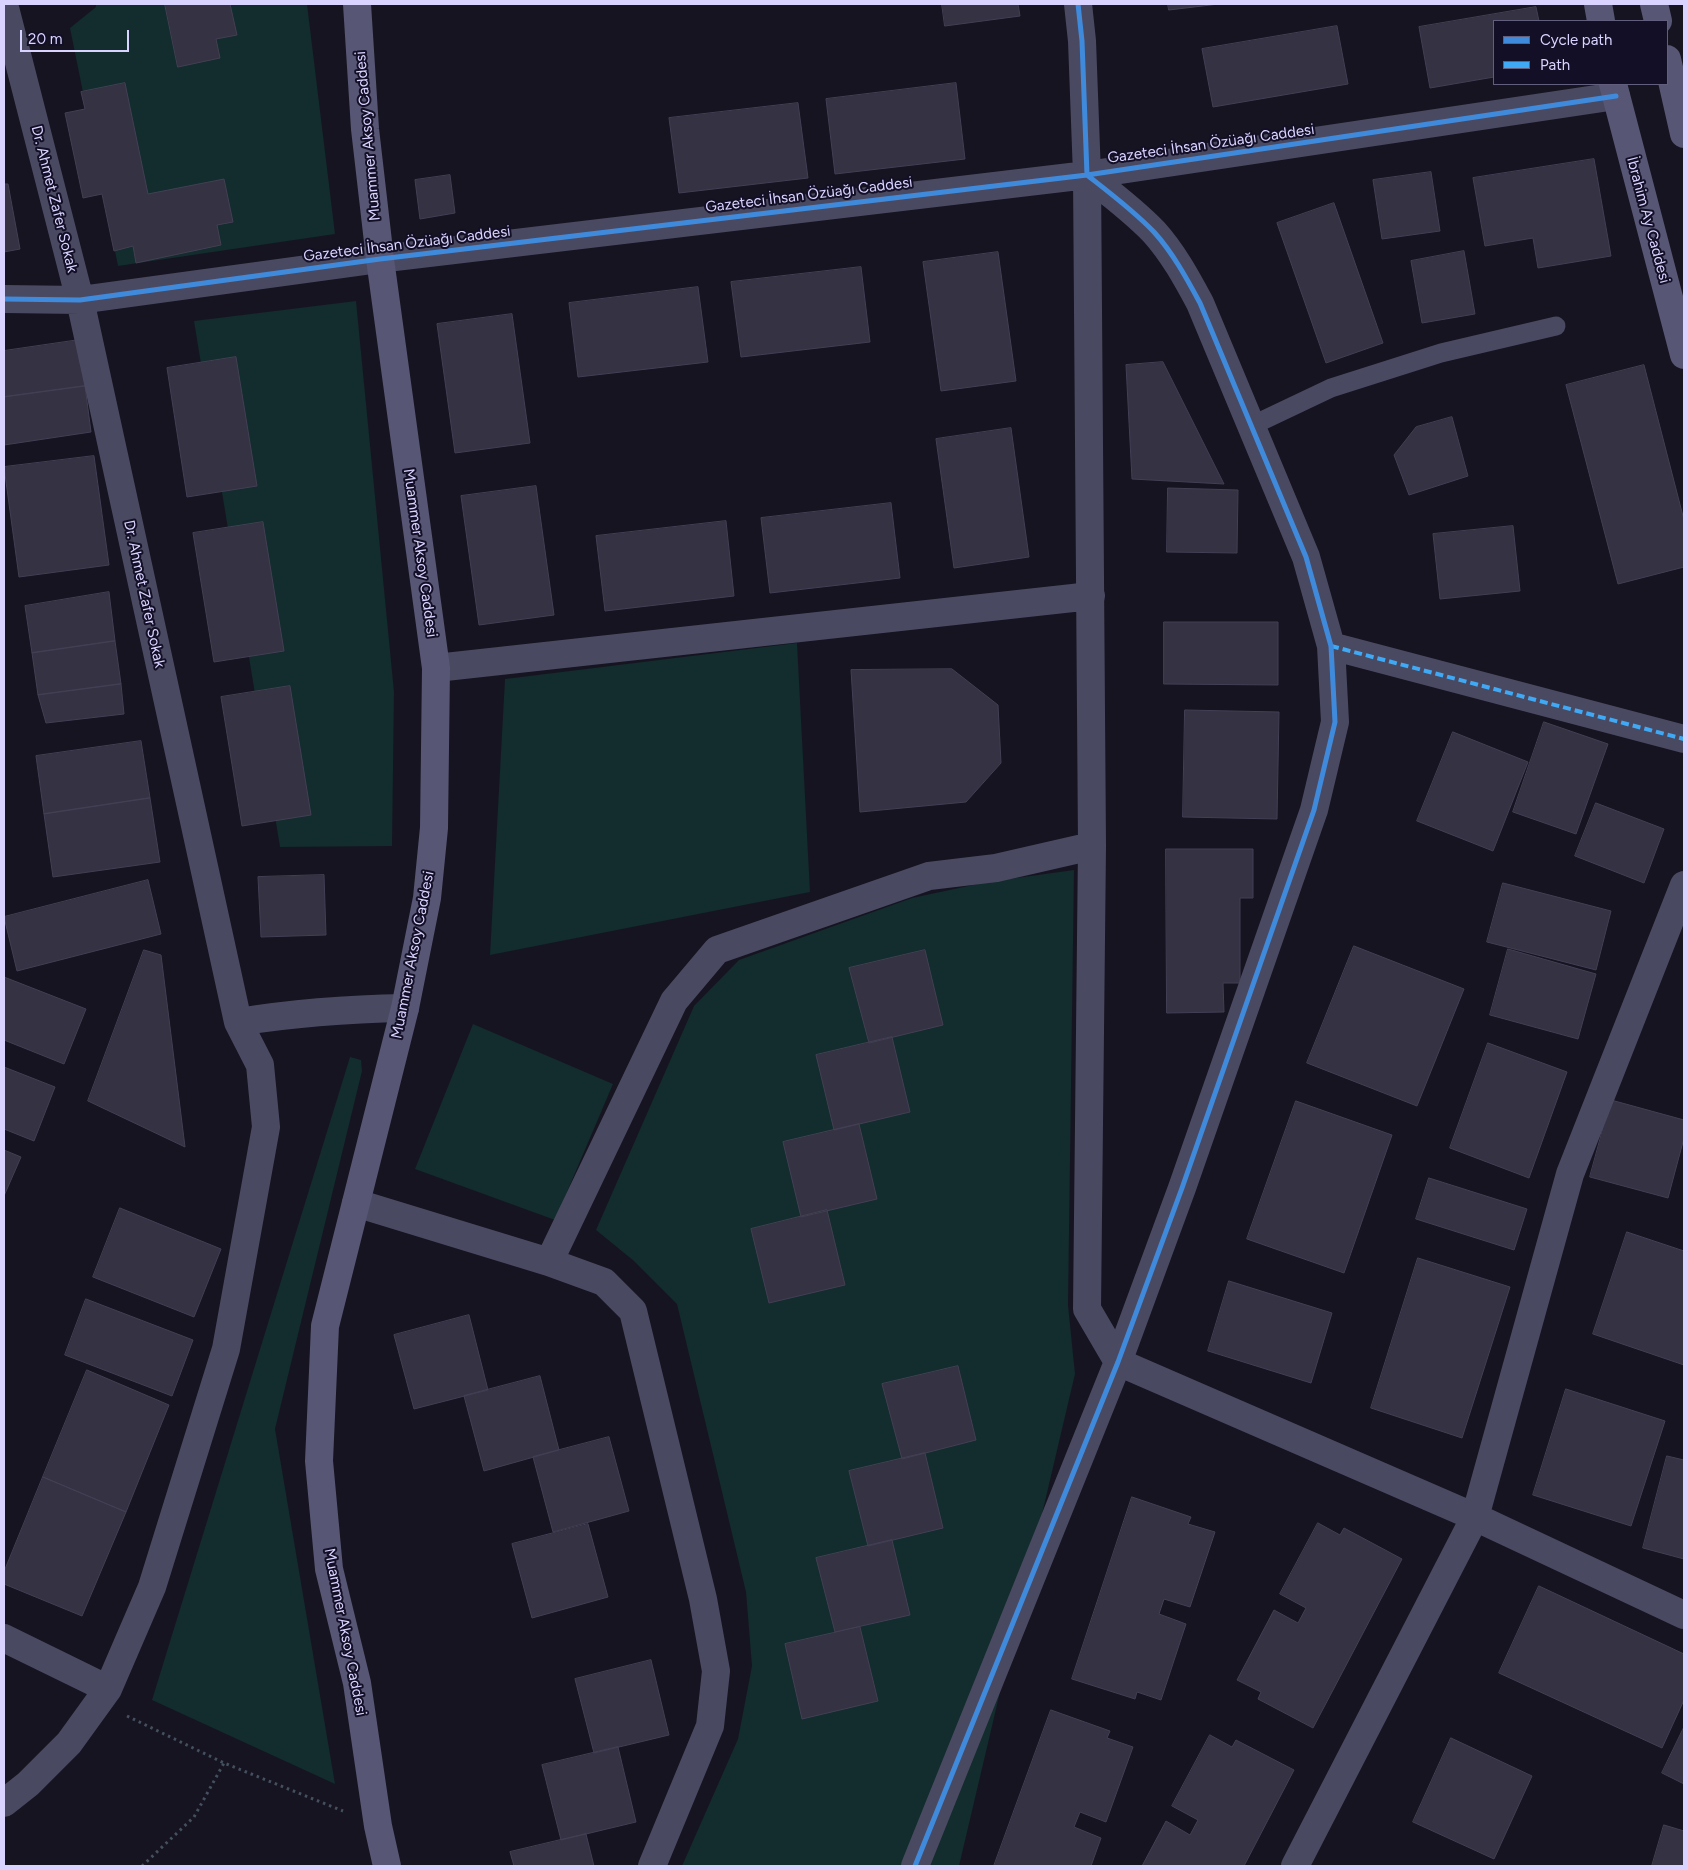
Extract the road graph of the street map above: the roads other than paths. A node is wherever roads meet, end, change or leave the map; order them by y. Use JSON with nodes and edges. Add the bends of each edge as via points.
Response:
{"nodes":[{"id":1,"x":4,"y":4,"type":"edge"},
{"id":2,"x":357,"y":4,"type":"edge"},
{"id":3,"x":1078,"y":4,"type":"edge"},
{"id":4,"x":1598,"y":4,"type":"edge"},
{"id":5,"x":1654,"y":4,"type":"edge"},
{"id":6,"x":1601,"y":20,"type":"edge"},
{"id":7,"x":1658,"y":20,"type":"edge"},
{"id":8,"x":1668,"y":63,"type":"edge"},
{"id":9,"x":1614,"y":90,"type":"edge"},
{"id":10,"x":1684,"y":134,"type":"edge"},
{"id":11,"x":1087,"y":175,"type":"junction"},
{"id":12,"x":380,"y":259,"type":"junction"},
{"id":13,"x":4,"y":299,"type":"edge"},
{"id":14,"x":80,"y":300,"type":"junction"},
{"id":15,"x":1556,"y":326,"type":"dead end"},
{"id":16,"x":1684,"y":356,"type":"edge"},
{"id":17,"x":1251,"y":426,"type":"junction"},
{"id":18,"x":1091,"y":596,"type":"junction"},
{"id":19,"x":1331,"y":646,"type":"junction"},
{"id":20,"x":436,"y":668,"type":"junction"},
{"id":21,"x":1684,"y":739,"type":"edge"},
{"id":22,"x":1092,"y":846,"type":"junction"},
{"id":23,"x":1684,"y":885,"type":"edge"},
{"id":24,"x":405,"y":1008,"type":"junction"},
{"id":25,"x":238,"y":1022,"type":"junction"},
{"id":26,"x":356,"y":1203,"type":"junction"},
{"id":27,"x":549,"y":1262,"type":"junction"},
{"id":28,"x":1118,"y":1362,"type":"junction"},
{"id":29,"x":1476,"y":1517,"type":"junction"},
{"id":30,"x":1684,"y":1615,"type":"edge"},
{"id":31,"x":4,"y":1638,"type":"edge"},
{"id":32,"x":103,"y":1696,"type":"junction"},
{"id":33,"x":4,"y":1803,"type":"edge"},
{"id":34,"x":387,"y":1866,"type":"edge"},
{"id":35,"x":652,"y":1866,"type":"edge"},
{"id":36,"x":915,"y":1866,"type":"edge"},
{"id":37,"x":1295,"y":1866,"type":"edge"}],
"edges":[{"from":1,"to":14,"type":"street","name":"Dr. Ahmet Zafer Sokak"},
{"from":2,"to":12,"type":"main road","name":"Muammer Aksoy Caddesi","via":[[365,129]]},
{"from":3,"to":11,"type":"street"},
{"from":4,"to":6,"type":"main road"},
{"from":5,"to":7,"type":"main road"},
{"from":8,"to":10,"type":"main road"},
{"from":9,"to":11,"type":"street","name":"Gazeteci İhsan Özüağı Caddesi"},
{"from":9,"to":16,"type":"main road","name":"İbrahim Ay Caddesi"},
{"from":11,"to":12,"type":"street","name":"Gazeteci İhsan Özüağı Caddesi"},
{"from":11,"to":17,"type":"street","via":[[1155,233],[1182,270],[1200,303]]},
{"from":11,"to":18,"type":"street"},
{"from":12,"to":14,"type":"street","name":"Gazeteci İhsan Özüağı Caddesi"},
{"from":12,"to":20,"type":"main road","name":"Muammer Aksoy Caddesi"},
{"from":13,"to":14,"type":"street","name":"Gazeteci İhsan Özüağı Caddesi"},
{"from":14,"to":25,"type":"street","name":"Dr. Ahmet Zafer Sokak"},
{"from":15,"to":17,"type":"lane","via":[[1441,353],[1332,388]]},
{"from":17,"to":19,"type":"street","via":[[1306,557]]},
{"from":18,"to":20,"type":"street"},
{"from":18,"to":22,"type":"street"},
{"from":19,"to":21,"type":"street"},
{"from":19,"to":28,"type":"street","via":[[1335,722],[1314,810]]},
{"from":20,"to":24,"type":"main road","name":"Muammer Aksoy Caddesi","via":[[434,828],[427,898]]},
{"from":22,"to":27,"type":"street","via":[[996,868],[930,876],[717,950],[674,1001]]},
{"from":22,"to":28,"type":"street","via":[[1086,1309]]},
{"from":23,"to":29,"type":"street","via":[[1570,1174]]},
{"from":24,"to":25,"type":"street","via":[[344,1009]]},
{"from":24,"to":26,"type":"main road","name":"Muammer Aksoy Caddesi"},
{"from":25,"to":32,"type":"street","name":"Dr. Ahmet Zafer Sokak","via":[[260,1065],[266,1127],[226,1349],[152,1587]]},
{"from":26,"to":27,"type":"street"},
{"from":26,"to":34,"type":"main road","name":"Muammer Aksoy Caddesi","via":[[326,1326],[319,1461],[330,1569],[357,1683]]},
{"from":27,"to":35,"type":"street","via":[[604,1282],[633,1311],[703,1599],[716,1671],[710,1726]]},
{"from":28,"to":29,"type":"street"},
{"from":28,"to":36,"type":"street"},
{"from":29,"to":30,"type":"street"},
{"from":29,"to":37,"type":"street"},
{"from":31,"to":32,"type":"street"},
{"from":32,"to":33,"type":"street","name":"Dr. Ahmet Zafer Sokak","via":[[69,1743]]}]}
